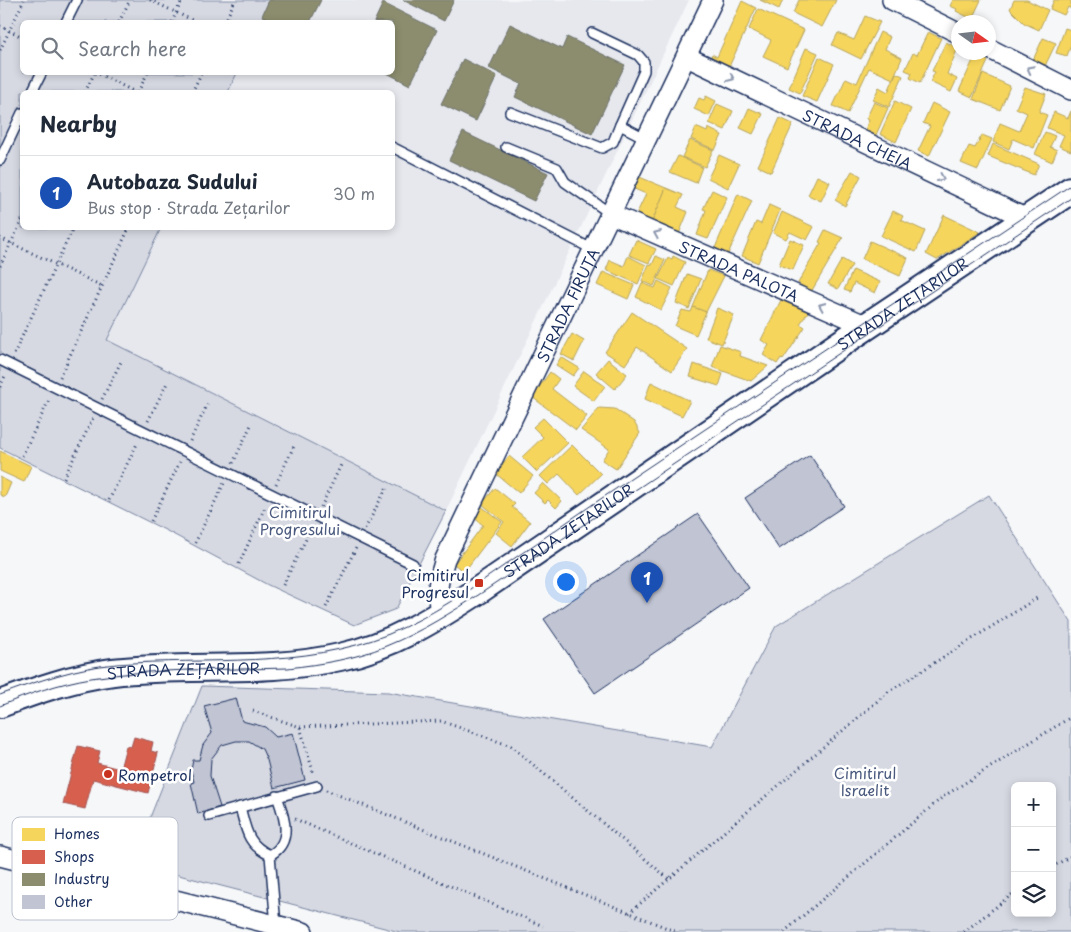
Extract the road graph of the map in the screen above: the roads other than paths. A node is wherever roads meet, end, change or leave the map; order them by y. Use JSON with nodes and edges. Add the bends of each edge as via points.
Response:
{"nodes":[{"id":1,"x":77,"y":0,"type":"edge"},
{"id":2,"x":713,"y":0,"type":"edge"},
{"id":3,"x":892,"y":0,"type":"edge"},
{"id":4,"x":67,"y":20,"type":"edge"},
{"id":5,"x":951,"y":30,"type":"edge"},
{"id":6,"x":592,"y":33,"type":"dead end"},
{"id":7,"x":996,"y":52,"type":"edge"},
{"id":8,"x":687,"y":57,"type":"junction"},
{"id":9,"x":40,"y":75,"type":"edge"},
{"id":10,"x":33,"y":90,"type":"edge"},
{"id":11,"x":1071,"y":90,"type":"edge"},
{"id":12,"x":510,"y":112,"type":"dead end"},
{"id":13,"x":20,"y":117,"type":"edge"},
{"id":14,"x":620,"y":125,"type":"junction"},
{"id":15,"x":647,"y":139,"type":"junction"},
{"id":16,"x":506,"y":147,"type":"dead end"},
{"id":17,"x":395,"y":149,"type":"edge"},
{"id":18,"x":0,"y":160,"type":"edge"},
{"id":19,"x":1071,"y":190,"type":"edge"},
{"id":20,"x":611,"y":214,"type":"junction"},
{"id":21,"x":1027,"y":219,"type":"junction"},
{"id":22,"x":594,"y":250,"type":"junction"},
{"id":23,"x":866,"y":326,"type":"junction"},
{"id":24,"x":0,"y":360,"type":"edge"},
{"id":25,"x":413,"y":564,"type":"dead end"},
{"id":26,"x":441,"y":615,"type":"junction"},
{"id":27,"x":0,"y":704,"type":"edge"},
{"id":28,"x":318,"y":786,"type":"road end"},
{"id":29,"x":277,"y":796,"type":"junction"},
{"id":30,"x":240,"y":807,"type":"junction"},
{"id":31,"x":209,"y":816,"type":"dead end"},
{"id":32,"x":270,"y":855,"type":"junction"},
{"id":33,"x":178,"y":903,"type":"edge"},
{"id":34,"x":276,"y":929,"type":"edge"},
{"id":35,"x":303,"y":932,"type":"edge"}],
"edges":[{"from":1,"to":4,"type":"lane"},
{"from":2,"to":8,"type":"street","name":"STRADA FIRUȚA"},
{"from":3,"to":5,"type":"street"},
{"from":6,"to":14,"type":"lane","via":[[638,55],[644,62],[644,71]]},
{"from":11,"to":7,"type":"street","one_way":true},
{"from":8,"to":15,"type":"street","name":"STRADA FIRUȚA"},
{"from":8,"to":21,"type":"street","name":"STRADA CHEIA","one_way":true},
{"from":9,"to":10,"type":"lane"},
{"from":12,"to":14,"type":"lane","via":[[602,148],[613,142]]},
{"from":13,"to":18,"type":"lane"},
{"from":14,"to":15,"type":"lane"},
{"from":15,"to":20,"type":"street","name":"STRADA FIRUȚA"},
{"from":16,"to":20,"type":"lane","via":[[558,168],[565,182]]},
{"from":17,"to":22,"type":"lane"},
{"from":19,"to":21,"type":"main road","name":"STRADA ZEȚARILOR"},
{"from":20,"to":22,"type":"street","name":"STRADA FIRUȚA"},
{"from":23,"to":20,"type":"street","name":"STRADA PALOTA","one_way":true},
{"from":21,"to":23,"type":"main road","name":"STRADA ZEȚARILOR"},
{"from":22,"to":26,"type":"street","name":"STRADA FIRUȚA","via":[[445,559],[438,581]]},
{"from":23,"to":26,"type":"main road","name":"STRADA ZEȚARILOR"},
{"from":24,"to":25,"type":"lane"},
{"from":26,"to":27,"type":"main road","name":"STRADA ZEȚARILOR","via":[[382,645],[342,657],[288,665],[113,672],[42,688]]},
{"from":28,"to":29,"type":"lane"},
{"from":29,"to":30,"type":"lane"},
{"from":29,"to":32,"type":"lane","via":[[286,825],[285,838]]},
{"from":30,"to":31,"type":"lane"},
{"from":30,"to":32,"type":"lane","via":[[249,838],[255,847]]},
{"from":32,"to":34,"type":"lane"},
{"from":33,"to":34,"type":"street"},
{"from":34,"to":35,"type":"street"}]}
